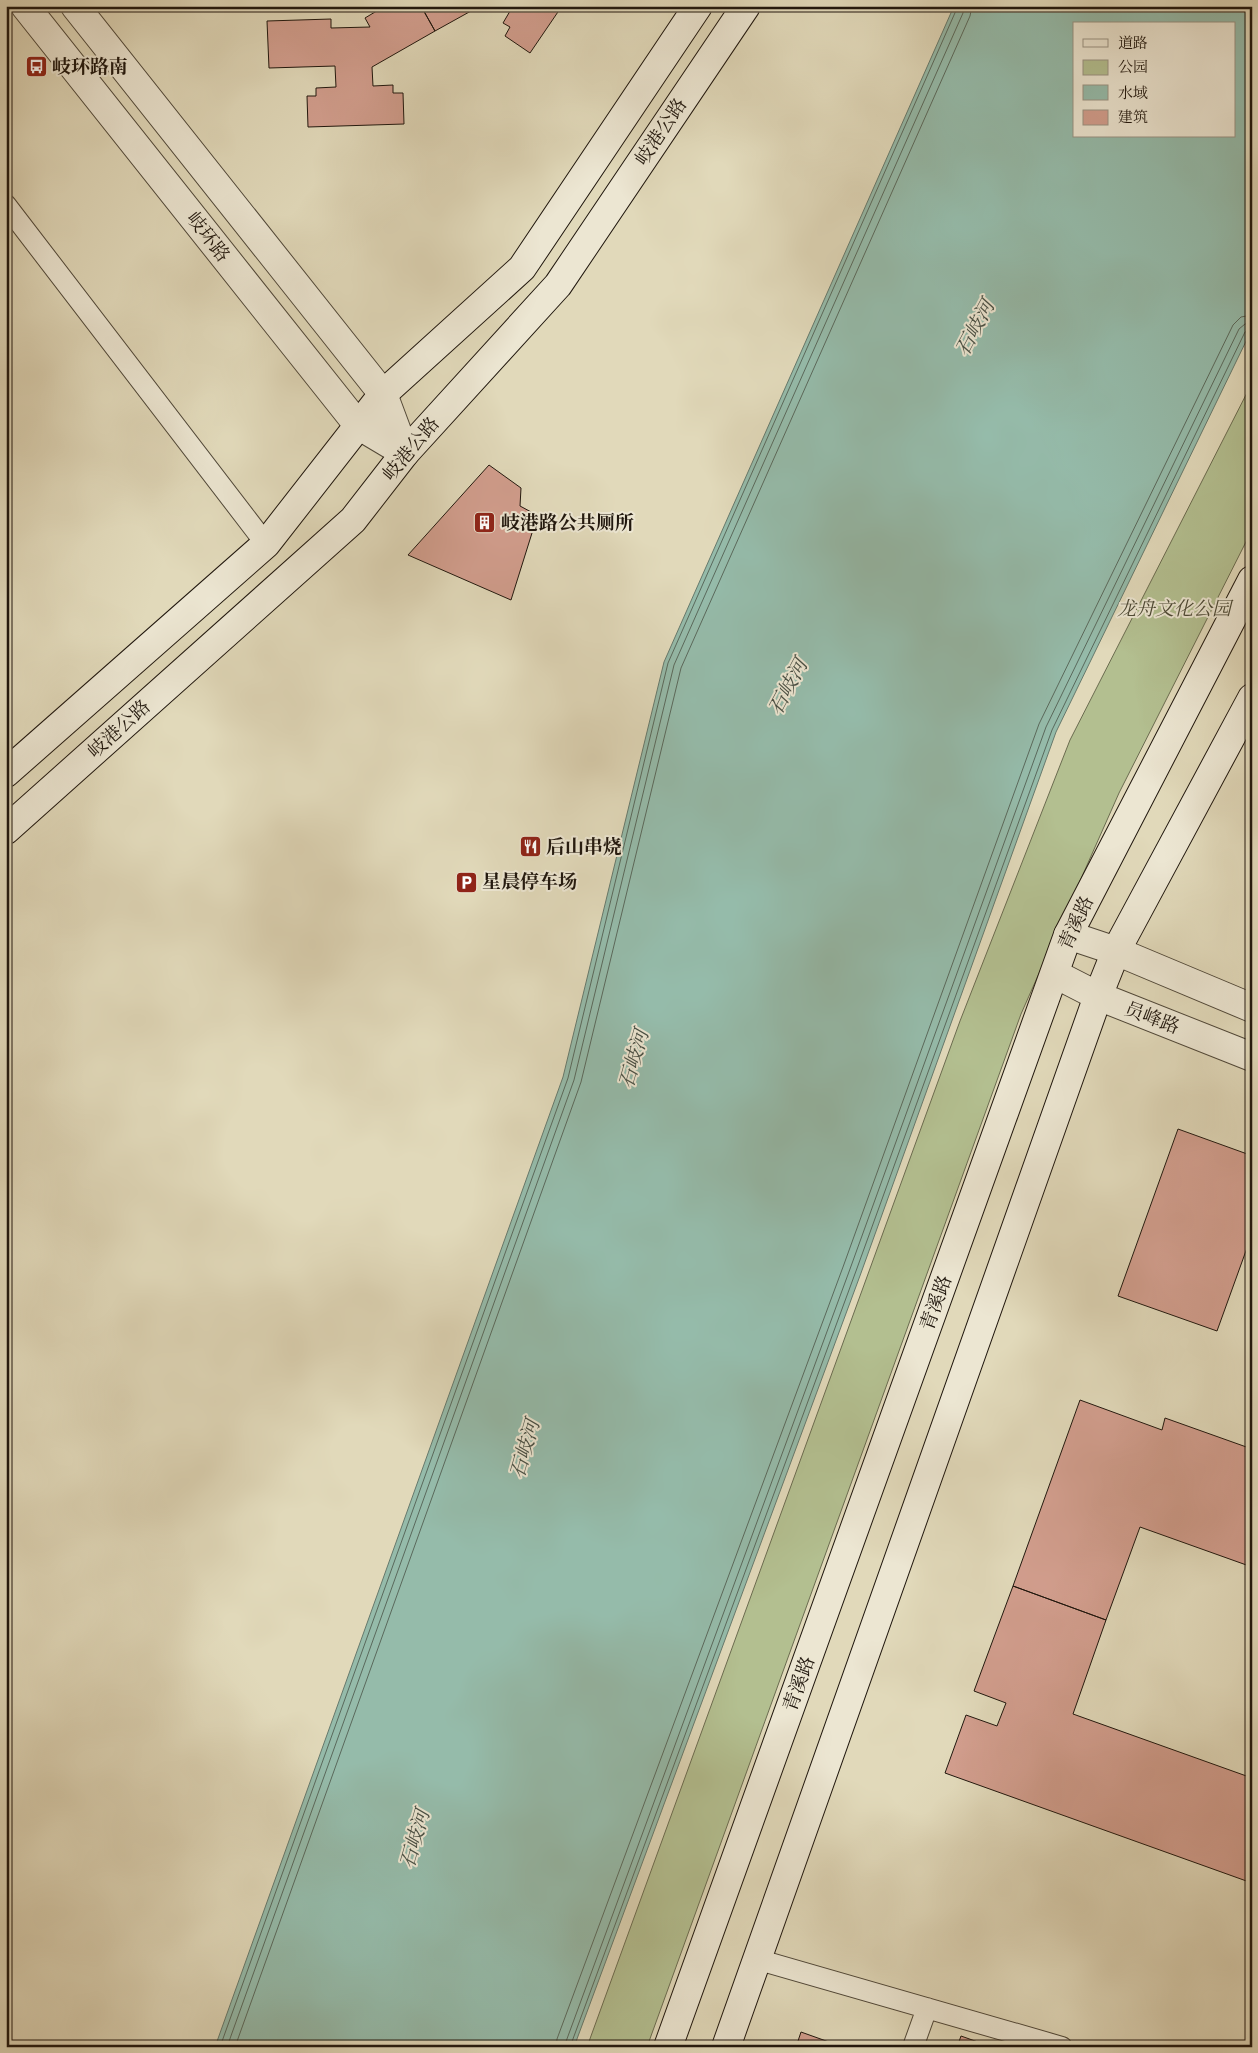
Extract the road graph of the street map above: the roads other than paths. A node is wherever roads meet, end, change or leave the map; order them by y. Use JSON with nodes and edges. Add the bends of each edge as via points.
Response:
{"nodes":[{"id":1,"x":25,"y":6,"type":"edge"},
{"id":2,"x":75,"y":6,"type":"edge"},
{"id":3,"x":698,"y":6,"type":"edge"},
{"id":4,"x":746,"y":6,"type":"edge"},
{"id":5,"x":6,"y":205,"type":"edge"},
{"id":6,"x":383,"y":394,"type":"junction"},
{"id":7,"x":358,"y":425,"type":"junction"},
{"id":8,"x":405,"y":453,"type":"junction"},
{"id":9,"x":266,"y":544,"type":"junction"},
{"id":10,"x":1252,"y":580,"type":"edge"},
{"id":11,"x":1252,"y":698,"type":"edge"},
{"id":12,"x":6,"y":773,"type":"edge"},
{"id":13,"x":6,"y":830,"type":"edge"},
{"id":14,"x":1068,"y":935,"type":"junction"},
{"id":15,"x":1116,"y":951,"type":"junction"},
{"id":16,"x":1055,"y":974,"type":"junction"},
{"id":17,"x":1098,"y":996,"type":"junction"},
{"id":18,"x":1252,"y":1008,"type":"edge"},
{"id":19,"x":1252,"y":1057,"type":"edge"},
{"id":20,"x":756,"y":1959,"type":"junction"},
{"id":21,"x":927,"y":2008,"type":"junction"},
{"id":22,"x":668,"y":2047,"type":"edge"},
{"id":23,"x":726,"y":2047,"type":"edge"},
{"id":24,"x":913,"y":2047,"type":"edge"},
{"id":25,"x":1062,"y":2047,"type":"edge"}],
"edges":[{"from":1,"to":7,"type":"main road","name":"岐环路"},
{"from":2,"to":6,"type":"main road","name":"岐环路"},
{"from":3,"to":6,"type":"main road","via":[[522,268]]},
{"from":4,"to":8,"type":"main road","name":"岐港公路","via":[[558,285]]},
{"from":5,"to":9,"type":"lane"},
{"from":6,"to":7,"type":"main road"},
{"from":6,"to":8,"type":"main road","name":"岐环路"},
{"from":7,"to":8,"type":"main road","name":"岐环路"},
{"from":7,"to":9,"type":"main road"},
{"from":8,"to":13,"type":"main road","name":"岐港公路","via":[[354,520]]},
{"from":9,"to":12,"type":"main road"},
{"from":10,"to":14,"type":"main road","name":"青溪路"},
{"from":11,"to":15,"type":"main road"},
{"from":14,"to":15,"type":"main road"},
{"from":14,"to":16,"type":"main road","name":"青溪路"},
{"from":15,"to":17,"type":"main road"},
{"from":15,"to":18,"type":"main road"},
{"from":16,"to":17,"type":"main road","name":"员峰路"},
{"from":16,"to":22,"type":"main road","name":"青溪路"},
{"from":17,"to":19,"type":"main road","name":"员峰路"},
{"from":17,"to":20,"type":"main road"},
{"from":20,"to":21,"type":"lane"},
{"from":20,"to":23,"type":"main road"},
{"from":21,"to":24,"type":"lane"},
{"from":21,"to":25,"type":"lane"}]}
